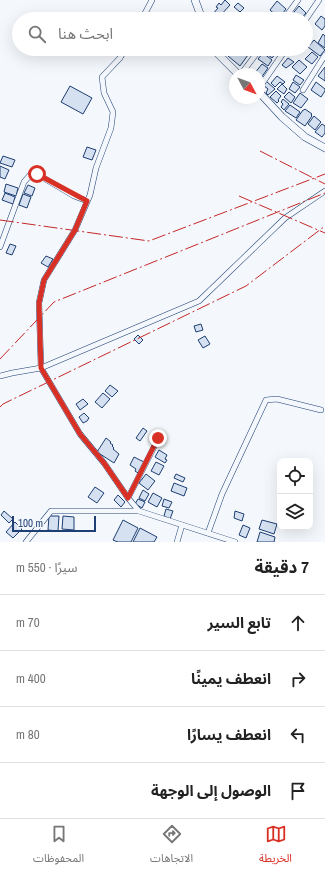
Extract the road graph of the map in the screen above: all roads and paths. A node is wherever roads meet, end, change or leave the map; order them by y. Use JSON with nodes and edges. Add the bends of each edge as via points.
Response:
{"nodes":[{"id":1,"x":152,"y":0,"type":"edge"},
{"id":2,"x":195,"y":0,"type":"edge"},
{"id":3,"x":298,"y":0,"type":"edge"},
{"id":4,"x":319,"y":0,"type":"edge"},
{"id":5,"x":146,"y":12,"type":"edge"},
{"id":6,"x":199,"y":12,"type":"edge"},
{"id":7,"x":289,"y":12,"type":"edge"},
{"id":8,"x":311,"y":12,"type":"edge"},
{"id":9,"x":325,"y":55,"type":"edge"},
{"id":10,"x":121,"y":56,"type":"edge"},
{"id":11,"x":219,"y":56,"type":"edge"},
{"id":12,"x":255,"y":56,"type":"edge"},
{"id":13,"x":281,"y":56,"type":"edge"},
{"id":14,"x":232,"y":68,"type":"edge"},
{"id":15,"x":246,"y":68,"type":"edge"},
{"id":16,"x":265,"y":79,"type":"edge"},
{"id":17,"x":303,"y":90,"type":"dead end"},
{"id":18,"x":265,"y":99,"type":"edge"},
{"id":19,"x":325,"y":148,"type":"edge"},
{"id":20,"x":325,"y":191,"type":"edge"},
{"id":21,"x":87,"y":201,"type":"junction"},
{"id":22,"x":0,"y":247,"type":"edge"},
{"id":23,"x":41,"y":368,"type":"junction"},
{"id":24,"x":0,"y":376,"type":"edge"},
{"id":25,"x":320,"y":410,"type":"dead end"},
{"id":26,"x":158,"y":438,"type":"dead end"},
{"id":27,"x":128,"y":498,"type":"junction"},
{"id":28,"x":139,"y":511,"type":"junction"},
{"id":29,"x":182,"y":525,"type":"junction"},
{"id":30,"x":208,"y":533,"type":"junction"},
{"id":31,"x":26,"y":542,"type":"edge"},
{"id":32,"x":177,"y":542,"type":"edge"},
{"id":33,"x":235,"y":542,"type":"edge"}],
"edges":[{"from":1,"to":5,"type":"street"},
{"from":2,"to":6,"type":"street"},
{"from":3,"to":7,"type":"street"},
{"from":4,"to":8,"type":"street"},
{"from":9,"to":17,"type":"street"},
{"from":10,"to":21,"type":"street","via":[[102,77],[104,93],[113,112],[111,128]]},
{"from":11,"to":14,"type":"street"},
{"from":12,"to":15,"type":"street"},
{"from":13,"to":16,"type":"street"},
{"from":18,"to":19,"type":"street","via":[[305,137]]},
{"from":20,"to":23,"type":"street","via":[[285,218],[199,301]]},
{"from":21,"to":22,"type":"street","via":[[37,174],[31,174],[24,182]]},
{"from":21,"to":23,"type":"street","via":[[75,230],[44,280],[39,303]]},
{"from":23,"to":24,"type":"street"},
{"from":23,"to":27,"type":"street","via":[[80,434]]},
{"from":25,"to":30,"type":"street","via":[[277,398],[266,400],[225,488]]},
{"from":26,"to":27,"type":"street"},
{"from":27,"to":28,"type":"street"},
{"from":28,"to":29,"type":"street"},
{"from":28,"to":31,"type":"street","via":[[51,511]]},
{"from":29,"to":30,"type":"street"},
{"from":29,"to":32,"type":"street"},
{"from":30,"to":33,"type":"street"}]}
